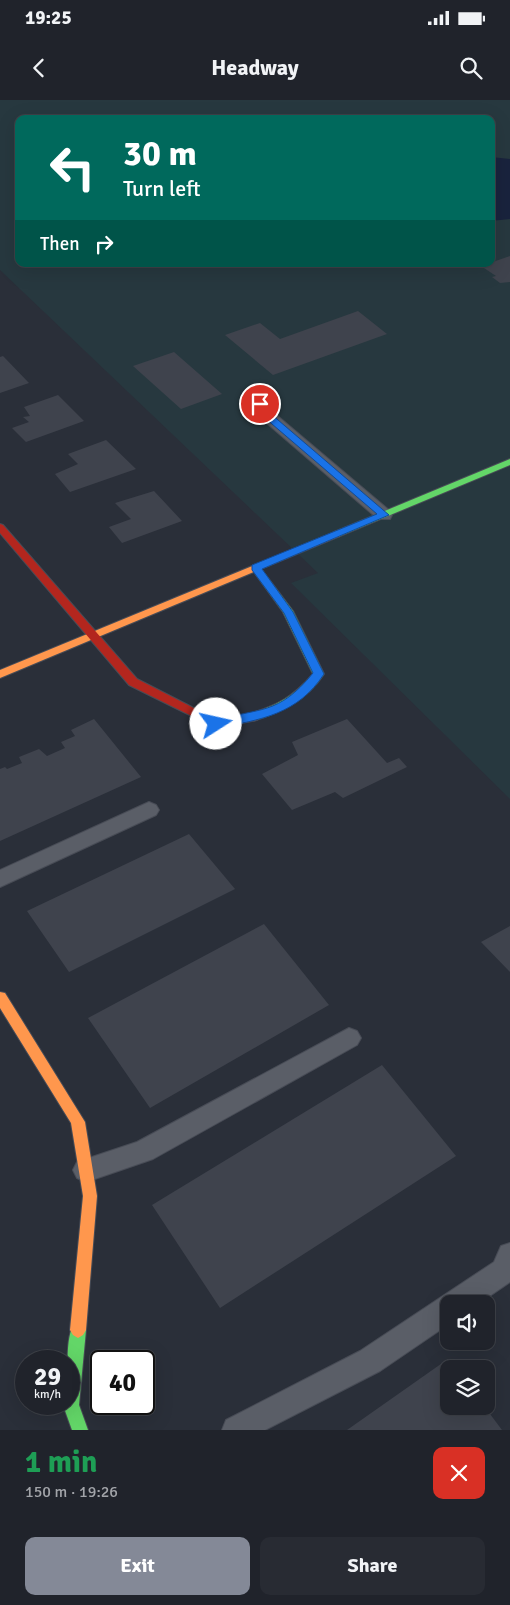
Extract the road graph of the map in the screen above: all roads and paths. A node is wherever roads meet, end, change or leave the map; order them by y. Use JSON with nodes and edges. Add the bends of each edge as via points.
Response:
{"nodes":[{"id":1,"x":260,"y":404,"type":"dead end"},
{"id":2,"x":510,"y":462,"type":"edge"},
{"id":3,"x":384,"y":515,"type":"junction"},
{"id":4,"x":0,"y":527,"type":"edge"},
{"id":5,"x":256,"y":568,"type":"junction"},
{"id":6,"x":92,"y":636,"type":"junction"},
{"id":7,"x":0,"y":674,"type":"edge"},
{"id":8,"x":149,"y":810,"type":"dead end"},
{"id":9,"x":0,"y":879,"type":"edge"},
{"id":10,"x":0,"y":997,"type":"edge"},
{"id":11,"x":349,"y":1038,"type":"dead end"},
{"id":12,"x":86,"y":1170,"type":"junction"},
{"id":13,"x":510,"y":1255,"type":"edge"},
{"id":14,"x":468,"y":1295,"type":"edge"},
{"id":15,"x":440,"y":1314,"type":"edge"},
{"id":16,"x":80,"y":1430,"type":"edge"},
{"id":17,"x":236,"y":1430,"type":"edge"}],
"edges":[{"from":1,"to":3,"type":"lane","via":[[268,416]]},
{"from":2,"to":3,"type":"street"},
{"from":3,"to":5,"type":"street"},
{"from":4,"to":6,"type":"street"},
{"from":5,"to":6,"type":"street"},
{"from":5,"to":6,"type":"street","via":[[288,612],[319,674],[285,707],[216,724],[133,682]]},
{"from":6,"to":7,"type":"street"},
{"from":8,"to":9,"type":"lane"},
{"from":10,"to":12,"type":"street","via":[[78,1122]]},
{"from":11,"to":12,"type":"lane","via":[[144,1151]]},
{"from":12,"to":16,"type":"street","via":[[90,1196],[71,1405]]},
{"from":13,"to":14,"type":"lane","via":[[504,1271]]},
{"from":15,"to":17,"type":"lane","via":[[370,1361]]}]}
